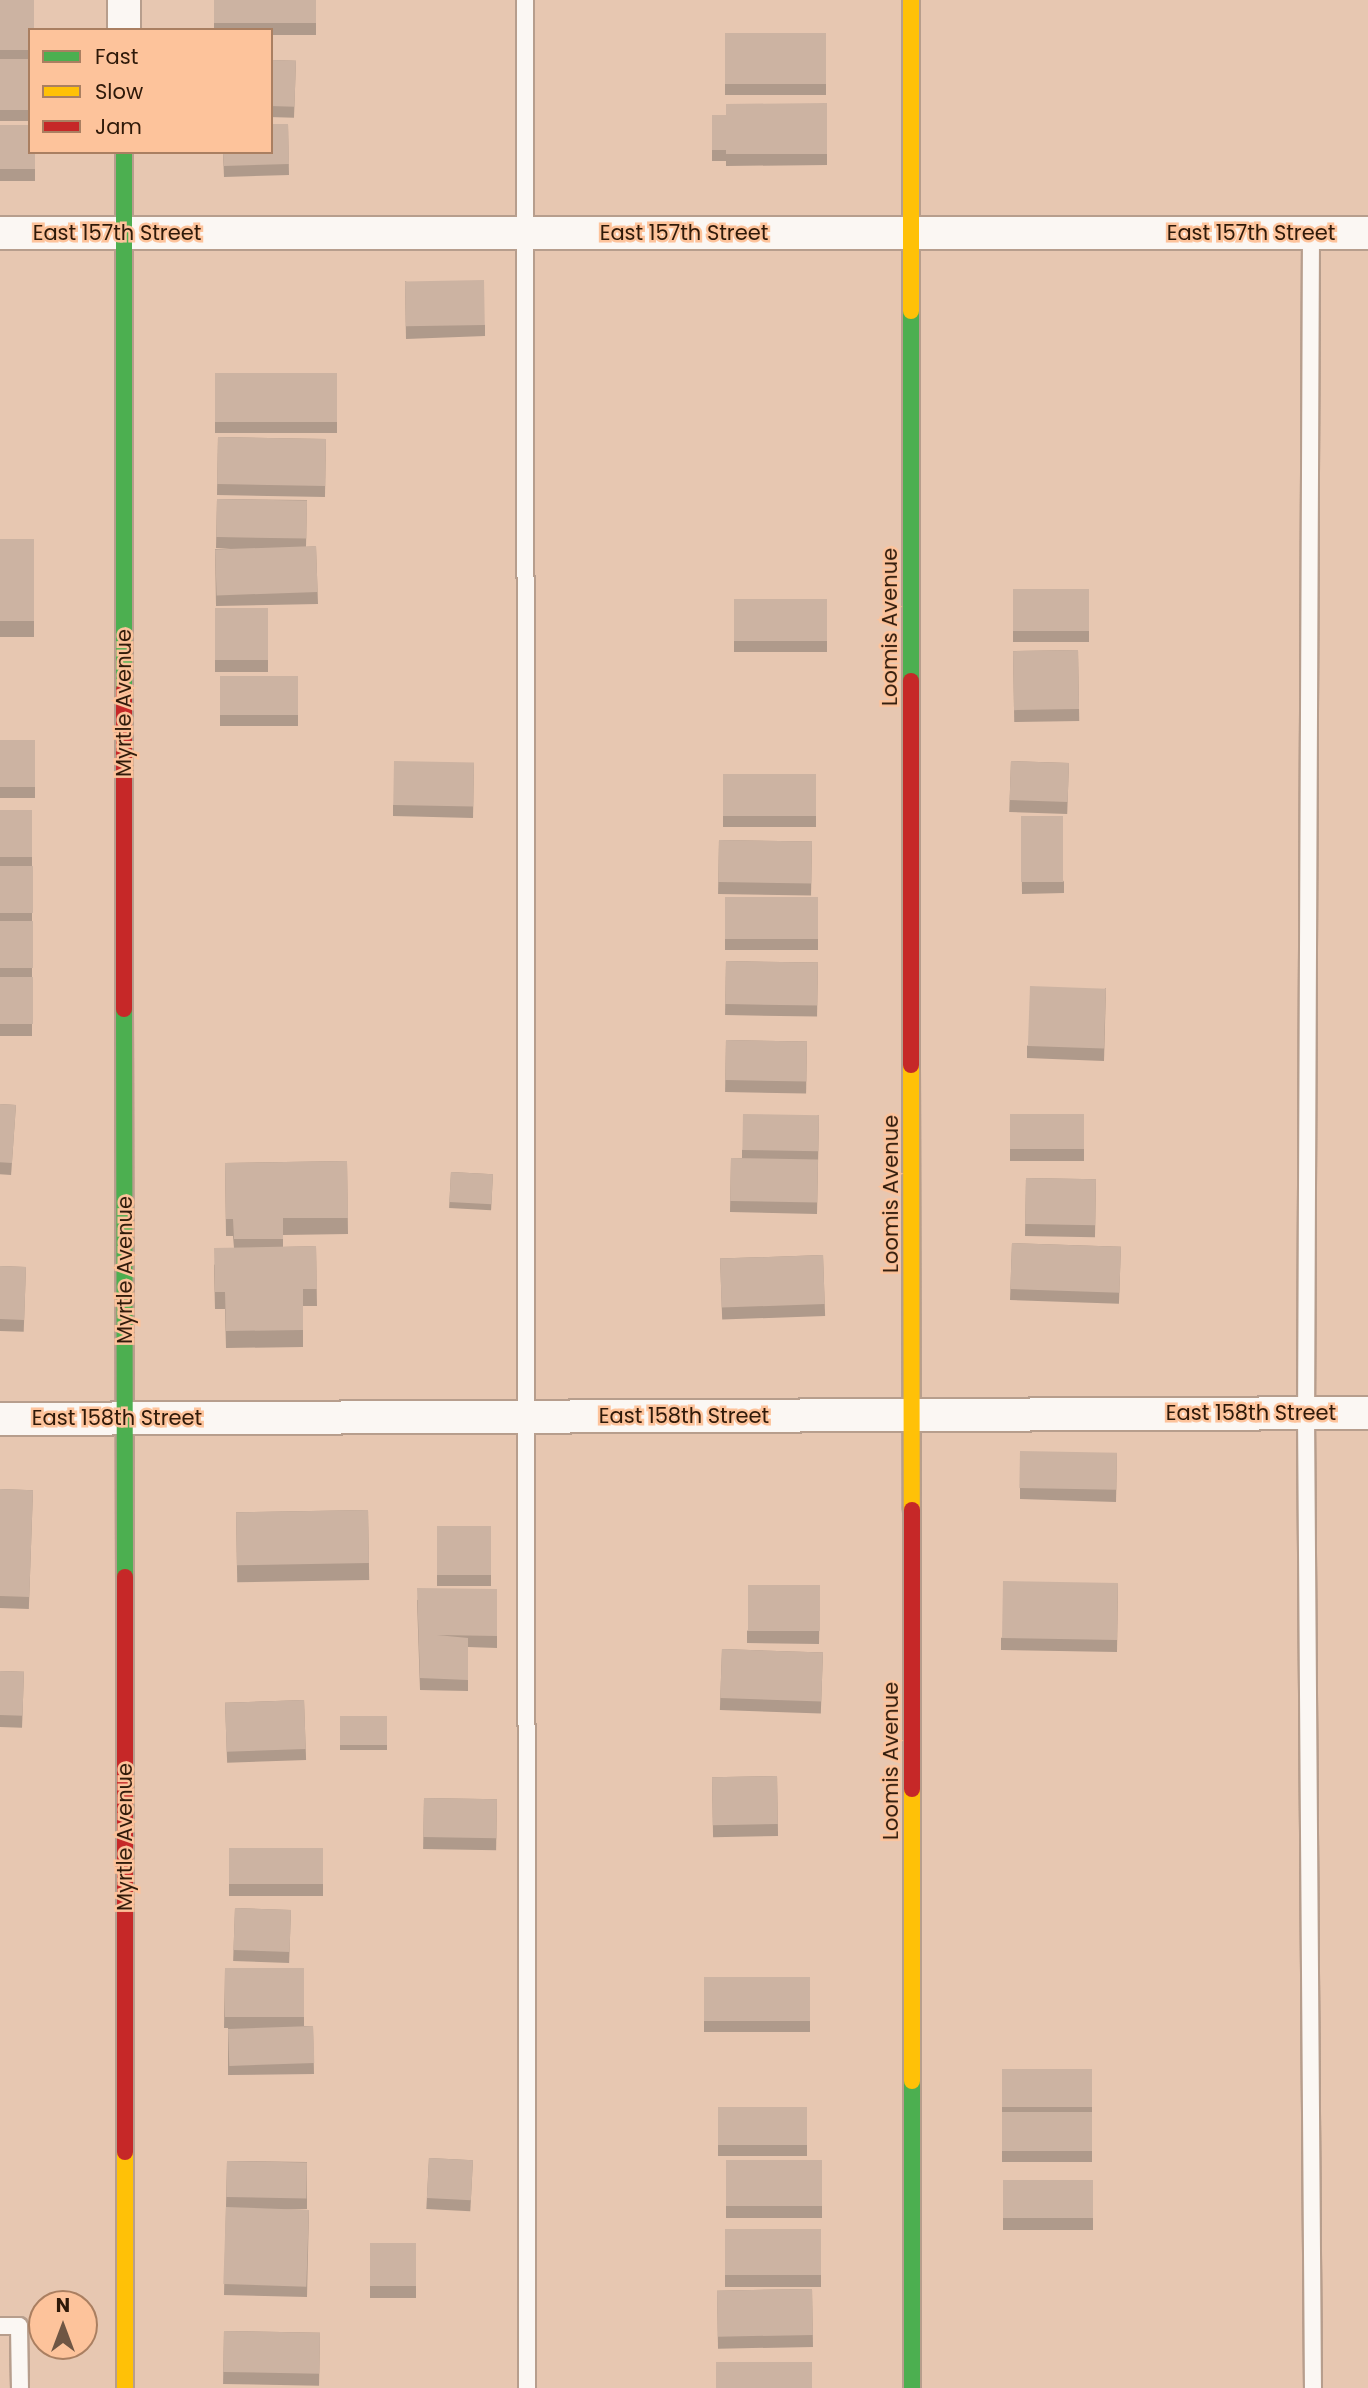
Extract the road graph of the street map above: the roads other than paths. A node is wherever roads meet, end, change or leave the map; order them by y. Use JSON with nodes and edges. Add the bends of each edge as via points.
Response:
{"nodes":[{"id":1,"x":124,"y":0,"type":"edge"},
{"id":2,"x":525,"y":0,"type":"edge"},
{"id":3,"x":911,"y":0,"type":"edge"},
{"id":4,"x":124,"y":28,"type":"edge"},
{"id":5,"x":124,"y":154,"type":"edge"},
{"id":6,"x":0,"y":233,"type":"edge"},
{"id":7,"x":124,"y":233,"type":"junction"},
{"id":8,"x":525,"y":233,"type":"junction"},
{"id":9,"x":911,"y":233,"type":"junction"},
{"id":10,"x":1311,"y":233,"type":"junction"},
{"id":11,"x":1368,"y":233,"type":"edge"},
{"id":12,"x":1306,"y":1413,"type":"junction"},
{"id":13,"x":1368,"y":1413,"type":"edge"},
{"id":14,"x":912,"y":1415,"type":"junction"},
{"id":15,"x":527,"y":1416,"type":"junction"},
{"id":16,"x":125,"y":1418,"type":"junction"},
{"id":17,"x":0,"y":1419,"type":"edge"},
{"id":18,"x":0,"y":2326,"type":"edge"},
{"id":19,"x":20,"y":2388,"type":"edge"},
{"id":20,"x":125,"y":2388,"type":"edge"},
{"id":21,"x":527,"y":2388,"type":"edge"},
{"id":22,"x":912,"y":2388,"type":"edge"},
{"id":23,"x":1312,"y":2388,"type":"edge"}],
"edges":[{"from":1,"to":4,"type":"street"},
{"from":2,"to":8,"type":"lane"},
{"from":3,"to":9,"type":"street","name":"Loomis Avenue"},
{"from":5,"to":7,"type":"street","name":"Myrtle Avenue"},
{"from":6,"to":7,"type":"street","name":"East 157th Street"},
{"from":7,"to":8,"type":"street","name":"East 157th Street"},
{"from":7,"to":16,"type":"street","name":"Myrtle Avenue"},
{"from":8,"to":9,"type":"street","name":"East 157th Street"},
{"from":8,"to":15,"type":"lane"},
{"from":9,"to":10,"type":"street","name":"East 157th Street"},
{"from":9,"to":14,"type":"street","name":"Loomis Avenue"},
{"from":10,"to":11,"type":"street","name":"East 157th Street"},
{"from":10,"to":12,"type":"lane"},
{"from":12,"to":13,"type":"street","name":"East 158th Street"},
{"from":12,"to":14,"type":"street","name":"East 158th Street"},
{"from":12,"to":23,"type":"lane"},
{"from":14,"to":15,"type":"street","name":"East 158th Street"},
{"from":14,"to":22,"type":"street","name":"Loomis Avenue"},
{"from":15,"to":16,"type":"street","name":"East 158th Street"},
{"from":15,"to":21,"type":"lane"},
{"from":16,"to":17,"type":"street","name":"East 158th Street"},
{"from":16,"to":20,"type":"street","name":"Myrtle Avenue"},
{"from":18,"to":19,"type":"lane","via":[[19,2326]]}]}
